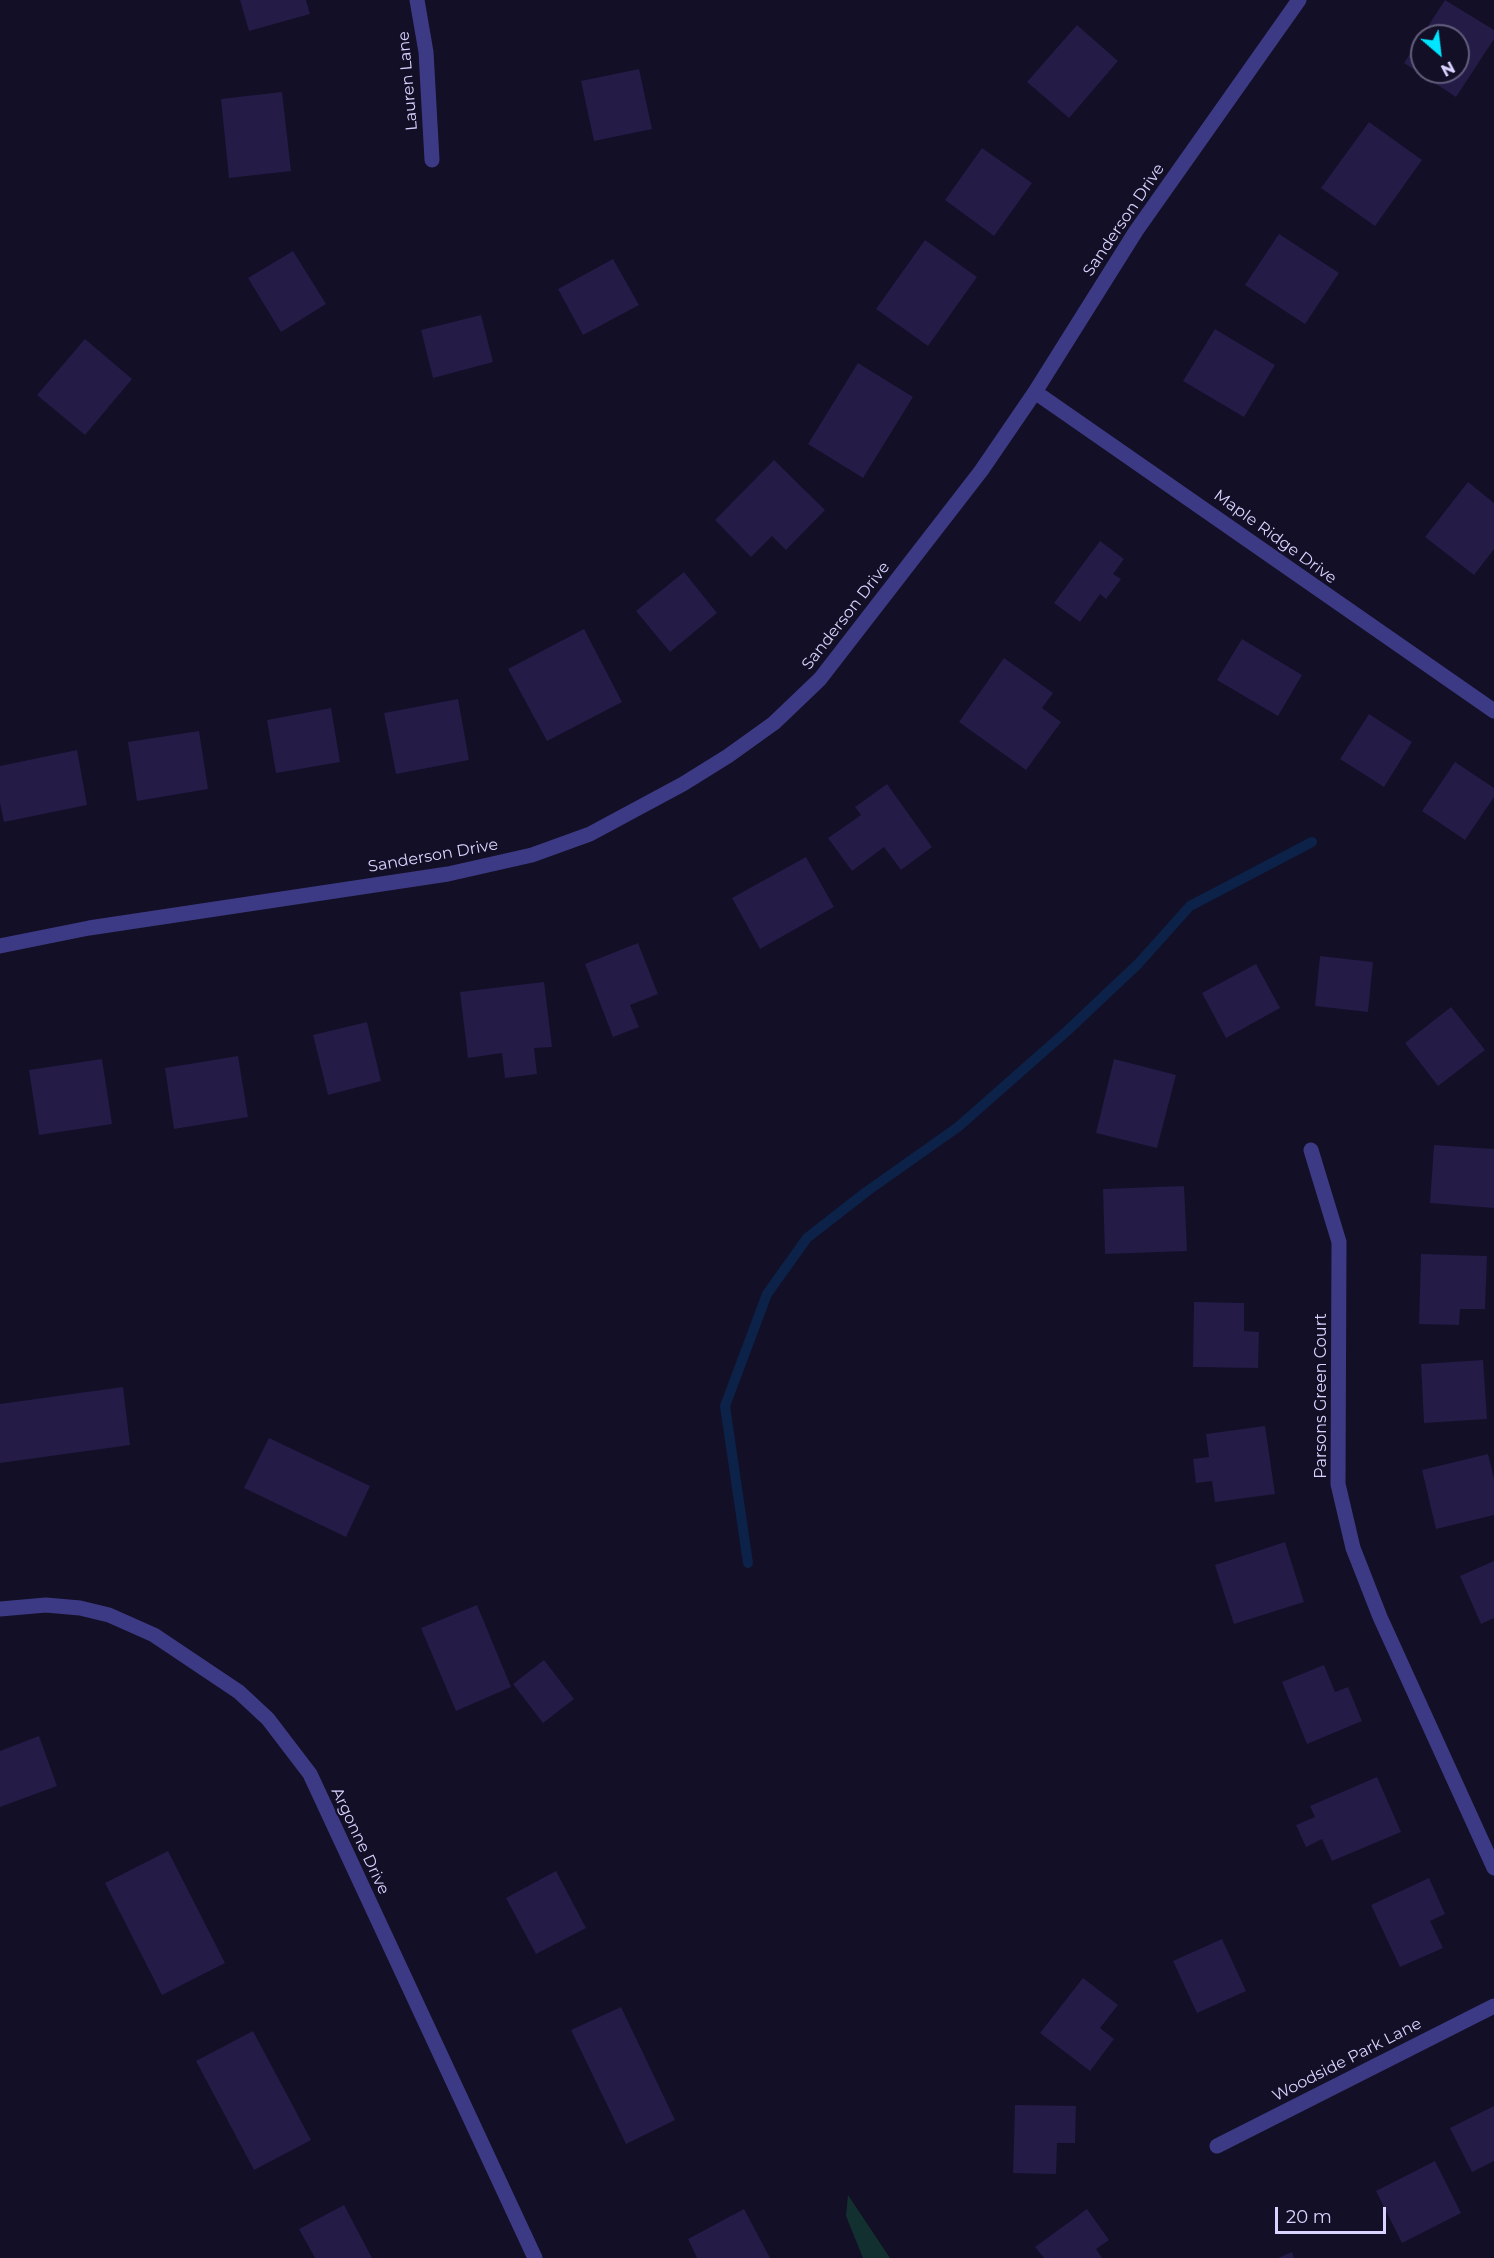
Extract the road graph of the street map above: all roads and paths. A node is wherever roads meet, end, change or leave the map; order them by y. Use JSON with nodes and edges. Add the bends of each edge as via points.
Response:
{"nodes":[{"id":1,"x":417,"y":0,"type":"edge"},
{"id":2,"x":1299,"y":0,"type":"edge"},
{"id":3,"x":432,"y":160,"type":"dead end"},
{"id":4,"x":1035,"y":392,"type":"junction"},
{"id":5,"x":1494,"y":711,"type":"edge"},
{"id":6,"x":0,"y":946,"type":"edge"},
{"id":7,"x":1311,"y":1150,"type":"dead end"},
{"id":8,"x":0,"y":1609,"type":"edge"},
{"id":9,"x":1494,"y":1868,"type":"edge"},
{"id":10,"x":1494,"y":2006,"type":"edge"},
{"id":11,"x":1216,"y":2146,"type":"dead end"},
{"id":12,"x":535,"y":2258,"type":"edge"}],
"edges":[{"from":1,"to":3,"type":"street","name":"Lauren Lane","via":[[426,52]]},
{"from":2,"to":4,"type":"street","name":"Sanderson Drive","via":[[1136,231]]},
{"from":4,"to":5,"type":"street","name":"Maple Ridge Drive"},
{"from":4,"to":6,"type":"street","name":"Sanderson Drive","via":[[981,471],[820,679],[774,723],[728,756],[591,834],[532,855],[448,874],[88,928]]},
{"from":7,"to":9,"type":"street","name":"Parsons Green Court","via":[[1339,1242],[1338,1484],[1353,1548],[1380,1617]]},
{"from":8,"to":12,"type":"street","name":"Argonne Drive","via":[[46,1605],[109,1615],[154,1635],[239,1692],[268,1719],[310,1774]]},
{"from":10,"to":11,"type":"street","name":"Woodside Park Lane"}]}
